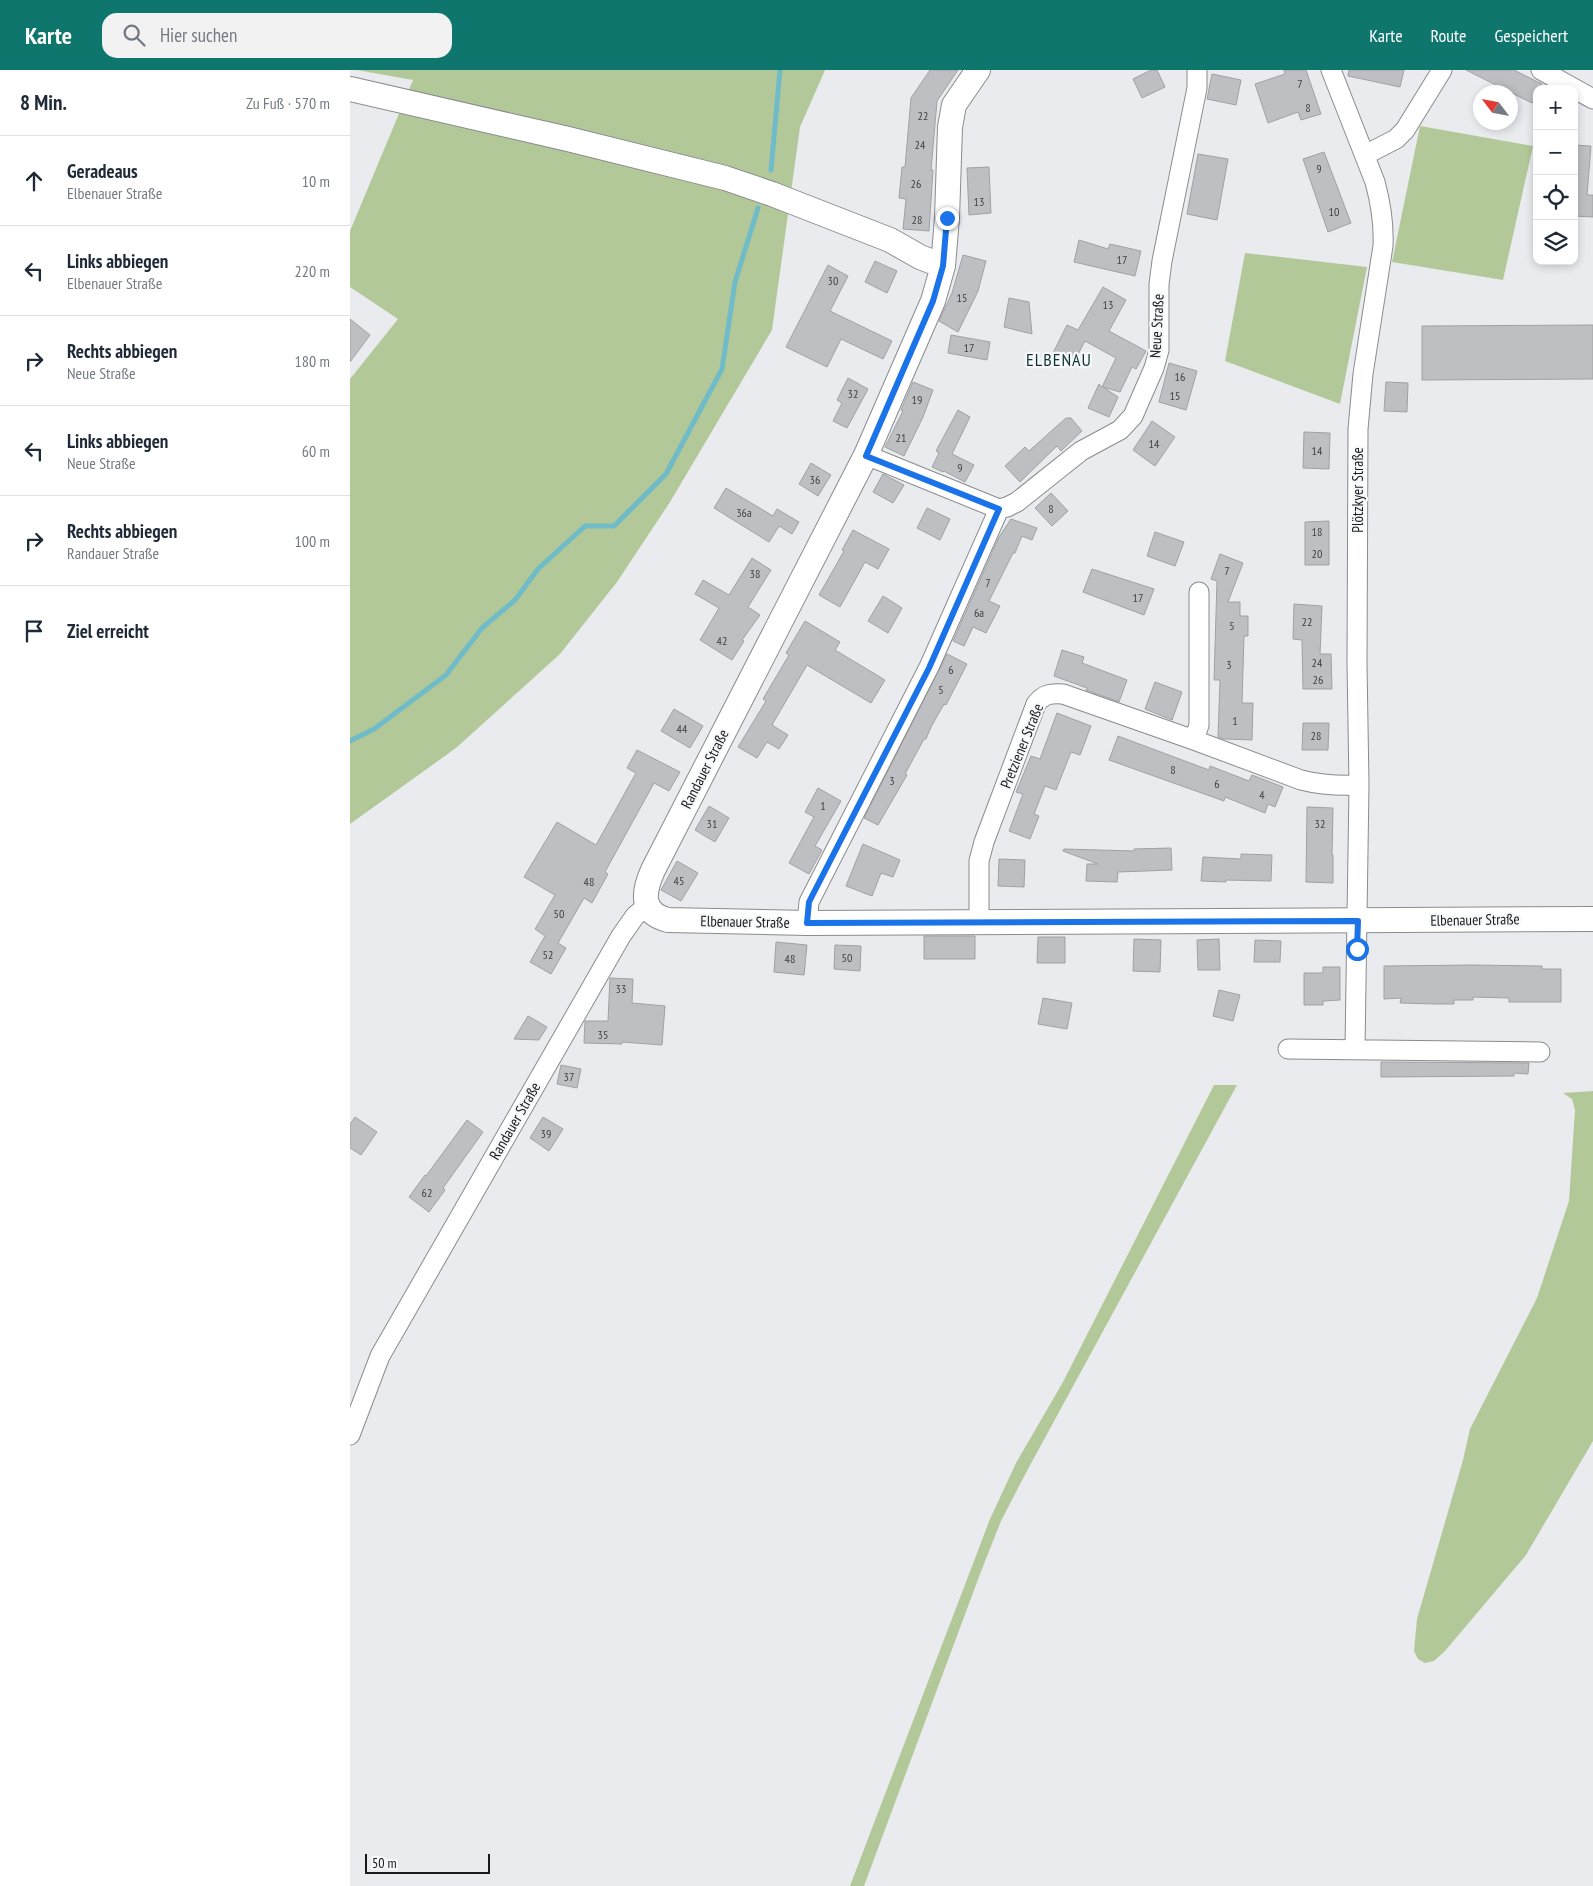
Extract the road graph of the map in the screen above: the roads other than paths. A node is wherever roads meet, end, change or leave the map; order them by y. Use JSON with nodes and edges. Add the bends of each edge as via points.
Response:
{"nodes":[{"id":1,"x":978,"y":70,"type":"edge"},
{"id":2,"x":1197,"y":70,"type":"edge"},
{"id":3,"x":1331,"y":70,"type":"edge"},
{"id":4,"x":1442,"y":70,"type":"edge"},
{"id":5,"x":1541,"y":70,"type":"edge"},
{"id":6,"x":350,"y":89,"type":"edge"},
{"id":7,"x":1593,"y":99,"type":"edge"},
{"id":8,"x":1365,"y":155,"type":"junction"},
{"id":9,"x":943,"y":266,"type":"junction"},
{"id":10,"x":866,"y":456,"type":"junction"},
{"id":11,"x":999,"y":509,"type":"junction"},
{"id":12,"x":1199,"y":592,"type":"dead end"},
{"id":13,"x":1194,"y":740,"type":"junction"},
{"id":14,"x":1359,"y":785,"type":"junction"},
{"id":15,"x":648,"y":905,"type":"junction"},
{"id":16,"x":1593,"y":919,"type":"edge"},
{"id":17,"x":979,"y":921,"type":"junction"},
{"id":18,"x":1358,"y":921,"type":"junction"},
{"id":19,"x":807,"y":923,"type":"junction"},
{"id":20,"x":1288,"y":1049,"type":"dead end"},
{"id":21,"x":1355,"y":1050,"type":"junction"},
{"id":22,"x":1540,"y":1052,"type":"dead end"},
{"id":23,"x":350,"y":1435,"type":"edge"}],
"edges":[{"from":1,"to":9,"type":"street","name":"Randauer Straße","via":[[954,106],[950,128]]},
{"from":2,"to":11,"type":"street","name":"Neue Straße","via":[[1197,88],[1162,260],[1159,350],[1133,416],[1120,430],[1081,451],[1017,502]]},
{"from":3,"to":8,"type":"street","name":"Plötzkyer Straße"},
{"from":4,"to":8,"type":"street","via":[[1405,130],[1396,139]]},
{"from":5,"to":7,"type":"street"},
{"from":6,"to":9,"type":"street","via":[[690,169],[763,191],[890,240]]},
{"from":8,"to":14,"type":"street","name":"Plötzkyer Straße","via":[[1379,198],[1383,246],[1358,429]]},
{"from":9,"to":10,"type":"street","name":"Randauer Straße","via":[[933,301]]},
{"from":10,"to":11,"type":"street"},
{"from":10,"to":15,"type":"street","name":"Randauer Straße","via":[[653,870],[645,890]]},
{"from":11,"to":19,"type":"street","via":[[929,668],[809,902]]},
{"from":12,"to":13,"type":"street","via":[[1199,726]]},
{"from":13,"to":14,"type":"street","name":"Pretziener Straße","via":[[1301,780],[1332,786]]},
{"from":13,"to":17,"type":"street","name":"Pretziener Straße","via":[[1063,694],[1043,696],[1036,704],[984,842],[979,860]]},
{"from":14,"to":18,"type":"street","name":"Plötzkyer Straße"},
{"from":15,"to":19,"type":"street","name":"Elbenauer Straße","via":[[656,916],[668,920]]},
{"from":15,"to":23,"type":"street","name":"Randauer Straße","via":[[620,936],[380,1356]]},
{"from":16,"to":18,"type":"street","name":"Elbenauer Straße"},
{"from":17,"to":18,"type":"street","name":"Elbenauer Straße"},
{"from":17,"to":19,"type":"street","name":"Elbenauer Straße"},
{"from":18,"to":21,"type":"street"},
{"from":20,"to":21,"type":"street"},
{"from":21,"to":22,"type":"street"}]}
